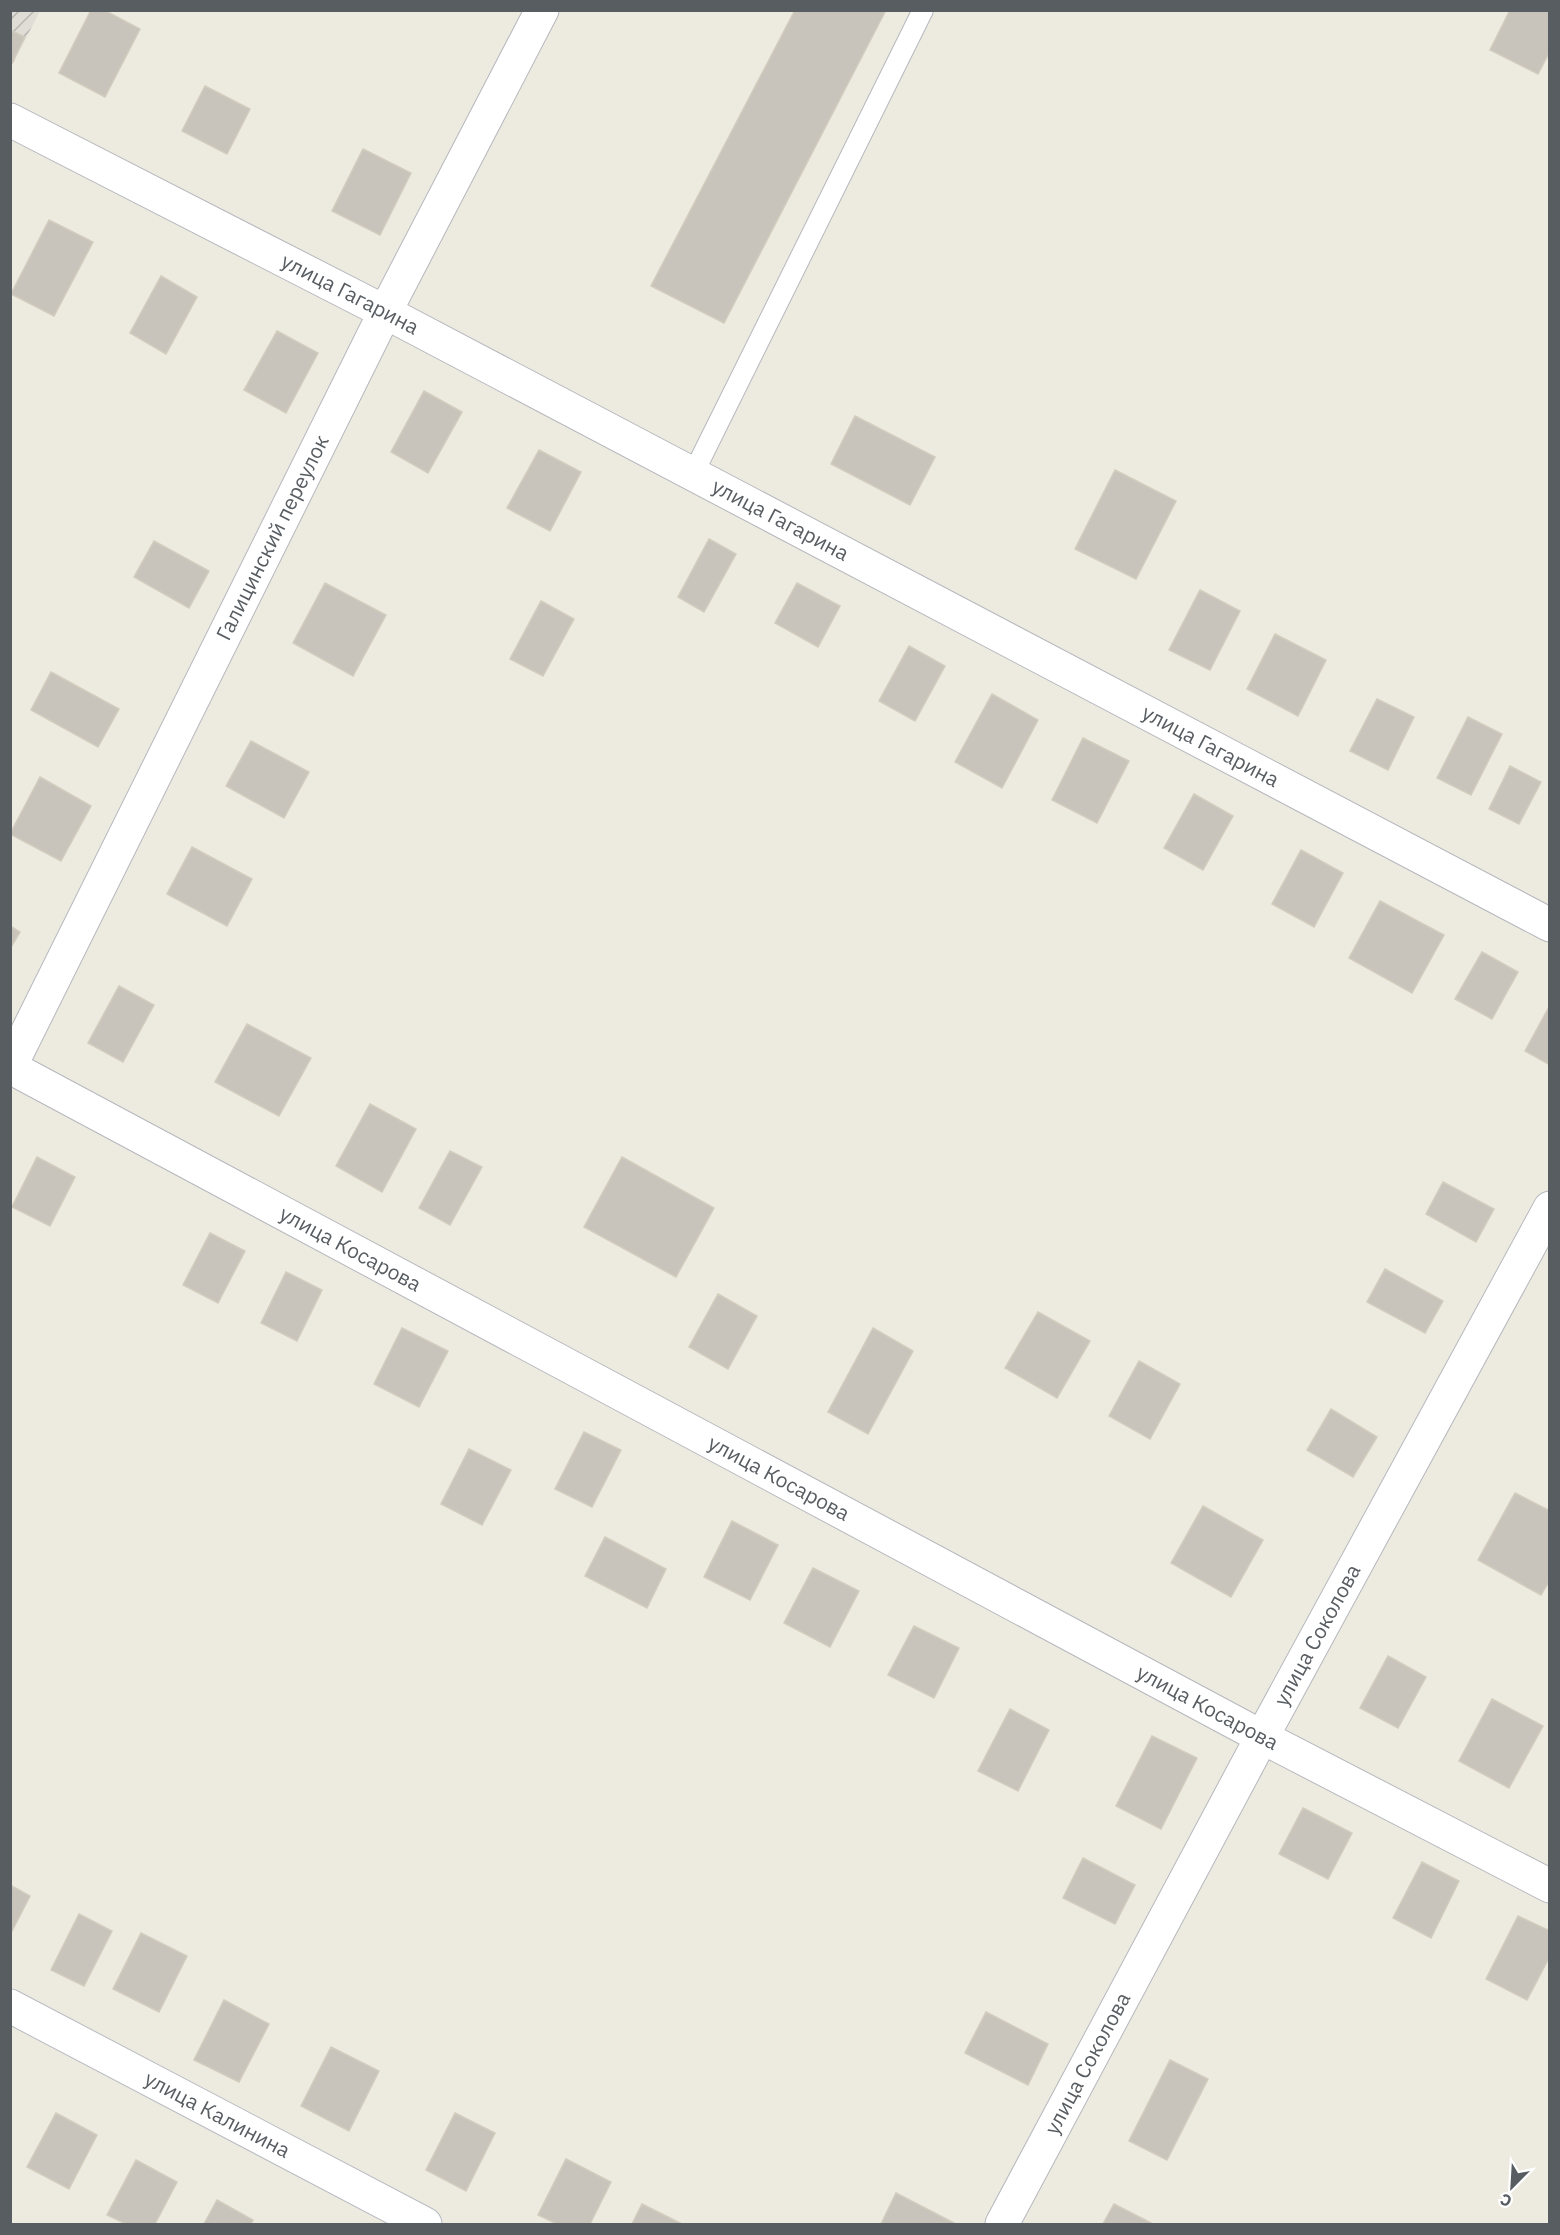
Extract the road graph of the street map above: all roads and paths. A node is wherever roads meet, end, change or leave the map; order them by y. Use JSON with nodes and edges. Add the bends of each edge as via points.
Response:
{"nodes":[{"id":1,"x":542,"y":10,"type":"edge"},
{"id":2,"x":923,"y":10,"type":"edge"},
{"id":3,"x":10,"y":120,"type":"edge"},
{"id":4,"x":385,"y":312,"type":"junction"},
{"id":5,"x":693,"y":474,"type":"junction"},
{"id":6,"x":1550,"y":925,"type":"edge"},
{"id":7,"x":11,"y":1067,"type":"edge"},
{"id":8,"x":1550,"y":1208,"type":"edge"},
{"id":9,"x":1262,"y":1737,"type":"junction"},
{"id":10,"x":1550,"y":1886,"type":"edge"},
{"id":11,"x":10,"y":2006,"type":"edge"},
{"id":12,"x":424,"y":2224,"type":"edge"},
{"id":13,"x":1002,"y":2224,"type":"edge"}],
"edges":[{"from":1,"to":4,"type":"street","name":"Галицинский переулок"},
{"from":2,"to":5,"type":"lane"},
{"from":3,"to":4,"type":"street","name":"улица Гагарина"},
{"from":4,"to":5,"type":"street","name":"улица Гагарина"},
{"from":4,"to":7,"type":"street","name":"Галицинский переулок"},
{"from":5,"to":6,"type":"street","name":"улица Гагарина"},
{"from":7,"to":9,"type":"street","name":"улица Косарова"},
{"from":8,"to":9,"type":"street","name":"улица Соколова"},
{"from":9,"to":10,"type":"street","name":"улица Косарова"},
{"from":9,"to":13,"type":"street","name":"улица Соколова"},
{"from":11,"to":12,"type":"street","name":"улица Калинина"}]}
